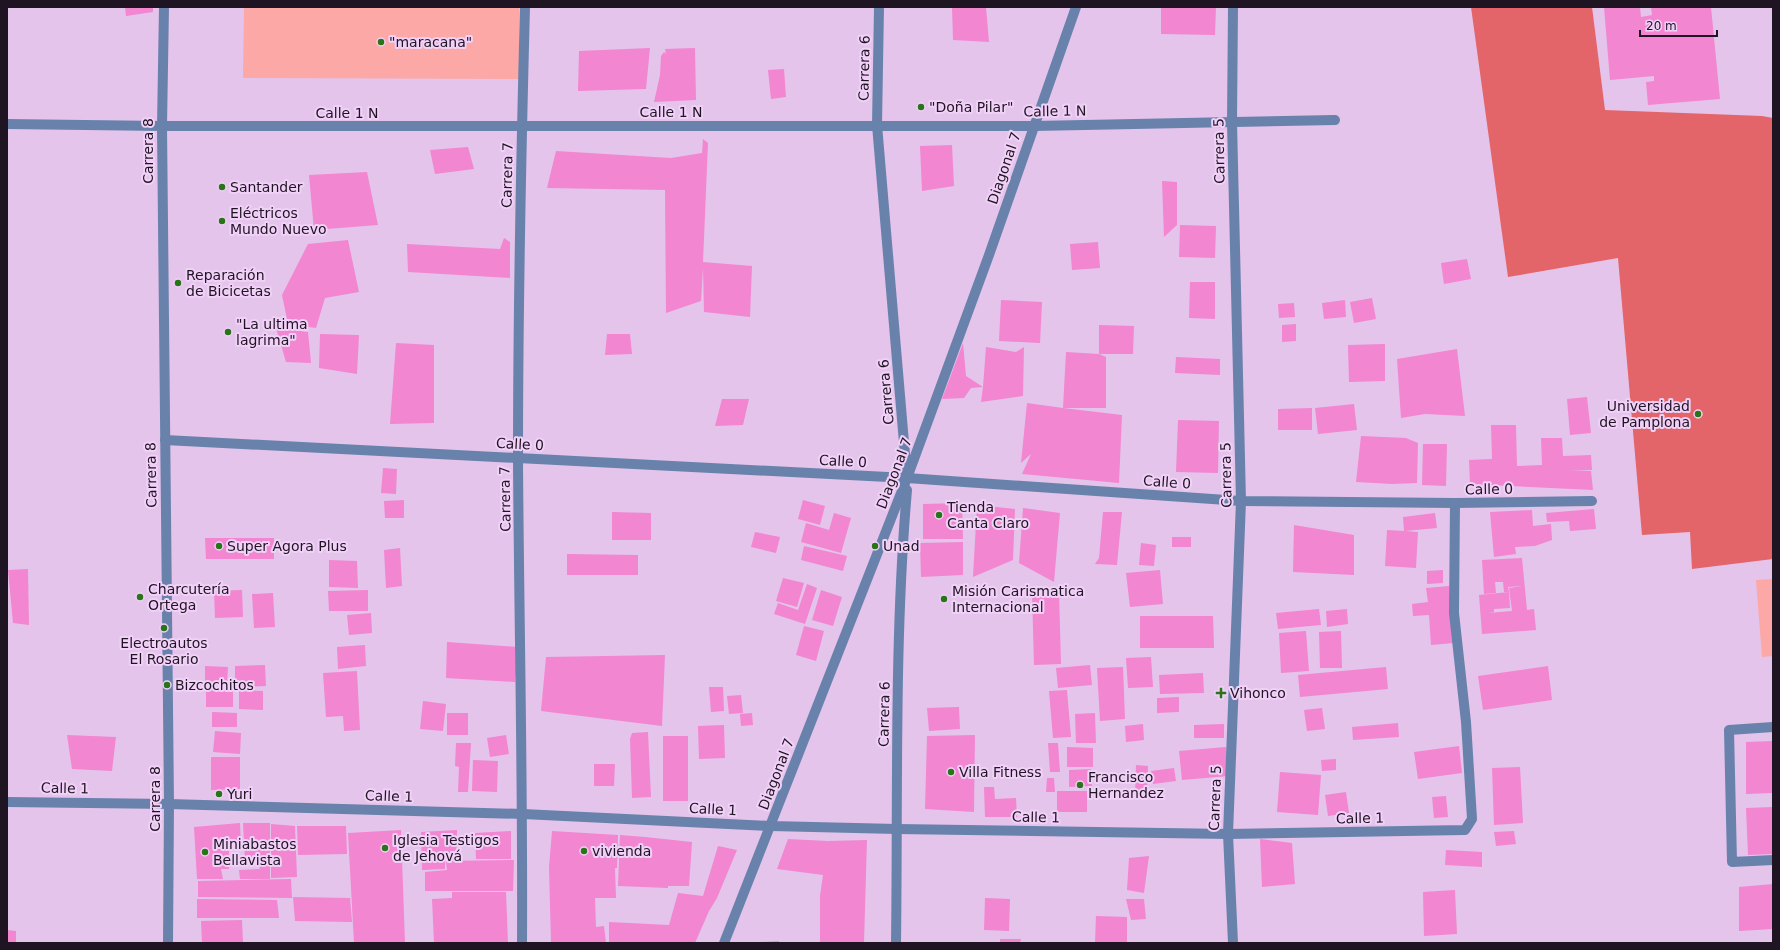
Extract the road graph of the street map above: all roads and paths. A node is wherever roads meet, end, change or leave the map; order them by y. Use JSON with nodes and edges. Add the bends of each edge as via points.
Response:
{"nodes":[{"id":1,"x":164,"y":7,"type":"edge"},
{"id":2,"x":525,"y":7,"type":"edge"},
{"id":3,"x":879,"y":7,"type":"edge"},
{"id":4,"x":1076,"y":7,"type":"edge"},
{"id":5,"x":1233,"y":7,"type":"edge"},
{"id":6,"x":1335,"y":120,"type":"dead end"},
{"id":7,"x":1232,"y":122,"type":"junction"},
{"id":8,"x":7,"y":124,"type":"edge"},
{"id":9,"x":877,"y":125,"type":"junction"},
{"id":10,"x":162,"y":126,"type":"junction"},
{"id":11,"x":1034,"y":126,"type":"junction"},
{"id":12,"x":522,"y":127,"type":"junction"},
{"id":13,"x":165,"y":440,"type":"junction"},
{"id":14,"x":518,"y":458,"type":"junction"},
{"id":15,"x":908,"y":478,"type":"junction"},
{"id":16,"x":1241,"y":501,"type":"junction"},
{"id":17,"x":1592,"y":501,"type":"dead end"},
{"id":18,"x":1455,"y":503,"type":"junction"},
{"id":19,"x":1773,"y":727,"type":"edge"},
{"id":20,"x":7,"y":802,"type":"edge"},
{"id":21,"x":169,"y":804,"type":"junction"},
{"id":22,"x":523,"y":814,"type":"junction"},
{"id":23,"x":771,"y":826,"type":"junction"},
{"id":24,"x":897,"y":828,"type":"junction"},
{"id":25,"x":1228,"y":834,"type":"junction"},
{"id":26,"x":1773,"y":860,"type":"edge"},
{"id":27,"x":168,"y":943,"type":"edge"},
{"id":28,"x":522,"y":943,"type":"edge"},
{"id":29,"x":724,"y":943,"type":"edge"},
{"id":30,"x":896,"y":943,"type":"edge"},
{"id":31,"x":1233,"y":943,"type":"edge"}],
"edges":[{"from":1,"to":10,"type":"street","name":"Carrera 8"},
{"from":2,"to":12,"type":"street","name":"Carrera 7"},
{"from":3,"to":9,"type":"street","name":"Carrera 6"},
{"from":4,"to":11,"type":"street","name":"Diagonal 7"},
{"from":5,"to":7,"type":"street","name":"Carrera 5"},
{"from":6,"to":7,"type":"street","name":"Calle 1 N"},
{"from":7,"to":11,"type":"street","name":"Calle 1 N"},
{"from":7,"to":16,"type":"street","name":"Carrera 5"},
{"from":8,"to":10,"type":"street","name":"Calle 1 N"},
{"from":9,"to":11,"type":"street","name":"Calle 1 N"},
{"from":9,"to":12,"type":"street","name":"Calle 1 N"},
{"from":9,"to":15,"type":"street","name":"Carrera 6"},
{"from":10,"to":12,"type":"street","name":"Calle 1 N"},
{"from":10,"to":13,"type":"street","name":"Carrera 8"},
{"from":11,"to":15,"type":"street","name":"Diagonal 7"},
{"from":12,"to":14,"type":"street","name":"Carrera 7"},
{"from":13,"to":14,"type":"street","name":"Calle 0"},
{"from":13,"to":21,"type":"street","name":"Carrera 8"},
{"from":14,"to":15,"type":"street","name":"Calle 0"},
{"from":14,"to":22,"type":"street","name":"Carrera 7"},
{"from":15,"to":16,"type":"street","name":"Calle 0"},
{"from":15,"to":23,"type":"street","name":"Diagonal 7"},
{"from":15,"to":24,"type":"street","name":"Carrera 6","via":[[899,640]]},
{"from":16,"to":18,"type":"street","name":"Calle 0"},
{"from":16,"to":25,"type":"street","name":"Carrera 5"},
{"from":17,"to":18,"type":"street","name":"Calle 0"},
{"from":18,"to":25,"type":"street","name":"Calle 1","via":[[1454,613],[1466,722],[1472,819],[1465,830]]},
{"from":19,"to":26,"type":"street","via":[[1729,730],[1732,862]]},
{"from":20,"to":21,"type":"street","name":"Calle 1"},
{"from":21,"to":22,"type":"street","name":"Calle 1"},
{"from":21,"to":27,"type":"street","name":"Carrera 8"},
{"from":22,"to":23,"type":"street","name":"Calle 1"},
{"from":22,"to":28,"type":"street","name":"Carrera 7"},
{"from":23,"to":24,"type":"street","name":"Calle 1"},
{"from":23,"to":29,"type":"street","name":"Diagonal 7"},
{"from":24,"to":25,"type":"street","name":"Calle 1"},
{"from":24,"to":30,"type":"street","name":"Carrera 6"},
{"from":25,"to":31,"type":"street","name":"Carrera 5"}]}
